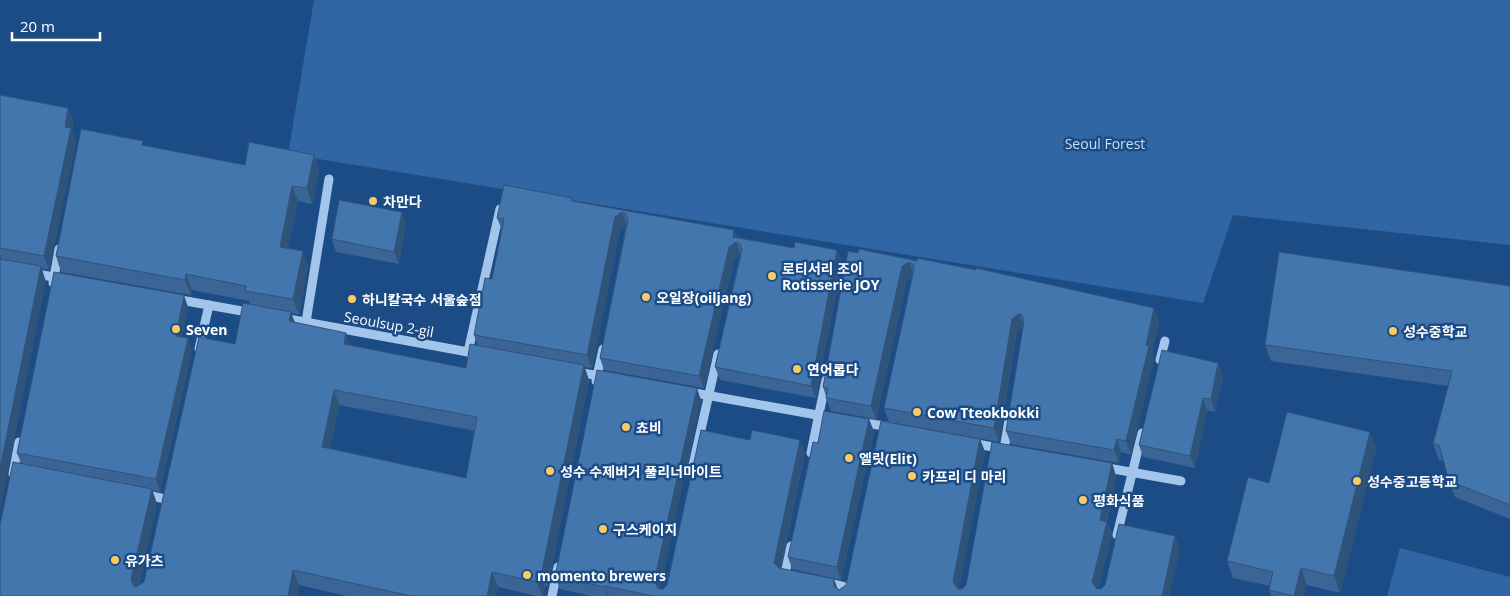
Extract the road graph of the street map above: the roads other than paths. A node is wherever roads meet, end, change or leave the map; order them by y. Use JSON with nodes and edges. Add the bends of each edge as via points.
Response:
{"nodes":[{"id":1,"x":328,"y":179,"type":"dead end"},
{"id":2,"x":500,"y":208,"type":"edge"},
{"id":3,"x":62,"y":239,"type":"edge"},
{"id":4,"x":18,"y":271,"type":"edge"},
{"id":5,"x":54,"y":277,"type":"junction"},
{"id":6,"x":73,"y":281,"type":"edge"},
{"id":7,"x":50,"y":296,"type":"edge"},
{"id":8,"x":160,"y":296,"type":"edge"},
{"id":9,"x":209,"y":305,"type":"junction"},
{"id":10,"x":267,"y":315,"type":"edge"},
{"id":11,"x":277,"y":317,"type":"edge"},
{"id":12,"x":306,"y":322,"type":"junction"},
{"id":13,"x":605,"y":337,"type":"edge"},
{"id":14,"x":1165,"y":341,"type":"dead end"},
{"id":15,"x":720,"y":348,"type":"edge"},
{"id":16,"x":468,"y":352,"type":"junction"},
{"id":17,"x":487,"y":355,"type":"edge"},
{"id":18,"x":196,"y":363,"type":"edge"},
{"id":19,"x":828,"y":369,"type":"edge"},
{"id":20,"x":1158,"y":369,"type":"edge"},
{"id":21,"x":570,"y":370,"type":"edge"},
{"id":22,"x":597,"y":376,"type":"junction"},
{"id":23,"x":616,"y":379,"type":"edge"},
{"id":24,"x":681,"y":391,"type":"edge"},
{"id":25,"x":593,"y":395,"type":"edge"},
{"id":26,"x":708,"y":396,"type":"junction"},
{"id":27,"x":1010,"y":410,"type":"edge"},
{"id":28,"x":819,"y":416,"type":"junction"},
{"id":29,"x":885,"y":416,"type":"edge"},
{"id":30,"x":1144,"y":426,"type":"edge"},
{"id":31,"x":901,"y":429,"type":"edge"},
{"id":32,"x":882,"y":430,"type":"junction"},
{"id":33,"x":22,"y":431,"type":"edge"},
{"id":34,"x":964,"y":441,"type":"edge"},
{"id":35,"x":1004,"y":449,"type":"junction"},
{"id":36,"x":1014,"y":451,"type":"edge"},
{"id":37,"x":809,"y":462,"type":"edge"},
{"id":38,"x":1092,"y":465,"type":"edge"},
{"id":39,"x":692,"y":472,"type":"edge"},
{"id":40,"x":1132,"y":473,"type":"junction"},
{"id":41,"x":12,"y":480,"type":"edge"},
{"id":42,"x":1181,"y":481,"type":"dead end"},
{"id":43,"x":167,"y":489,"type":"edge"},
{"id":44,"x":136,"y":493,"type":"edge"},
{"id":45,"x":165,"y":498,"type":"junction"},
{"id":46,"x":163,"y":508,"type":"edge"},
{"id":47,"x":793,"y":536,"type":"edge"},
{"id":48,"x":1114,"y":548,"type":"edge"},
{"id":49,"x":560,"y":558,"type":"edge"},
{"id":50,"x":802,"y":577,"type":"edge"},
{"id":51,"x":820,"y":581,"type":"edge"},
{"id":52,"x":846,"y":587,"type":"edge"},
{"id":53,"x":552,"y":596,"type":"edge"}],
"edges":[{"from":1,"to":12,"type":"street"},
{"from":2,"to":16,"type":"street"},
{"from":3,"to":5,"type":"street"},
{"from":4,"to":5,"type":"street"},
{"from":5,"to":6,"type":"street"},
{"from":5,"to":7,"type":"street"},
{"from":8,"to":9,"type":"street"},
{"from":9,"to":10,"type":"street"},
{"from":9,"to":18,"type":"street"},
{"from":11,"to":12,"type":"street","name":"Seoulsup 2-gil"},
{"from":12,"to":16,"type":"street","name":"Seoulsup 2-gil"},
{"from":13,"to":22,"type":"street"},
{"from":14,"to":20,"type":"street"},
{"from":15,"to":26,"type":"street"},
{"from":16,"to":17,"type":"street","name":"Seoulsup 2-gil"},
{"from":19,"to":28,"type":"street"},
{"from":21,"to":22,"type":"street"},
{"from":22,"to":23,"type":"street"},
{"from":22,"to":25,"type":"street"},
{"from":24,"to":26,"type":"street"},
{"from":26,"to":28,"type":"street"},
{"from":26,"to":39,"type":"street"},
{"from":27,"to":35,"type":"street"},
{"from":28,"to":32,"type":"street"},
{"from":28,"to":37,"type":"street"},
{"from":29,"to":32,"type":"street"},
{"from":30,"to":40,"type":"street"},
{"from":31,"to":32,"type":"street"},
{"from":33,"to":41,"type":"street","via":[[18,471]]},
{"from":34,"to":35,"type":"street","via":[[991,451]]},
{"from":35,"to":36,"type":"street"},
{"from":38,"to":40,"type":"street"},
{"from":40,"to":42,"type":"street"},
{"from":40,"to":48,"type":"street"},
{"from":43,"to":45,"type":"street"},
{"from":44,"to":45,"type":"street"},
{"from":45,"to":46,"type":"street"},
{"from":47,"to":50,"type":"street","via":[[785,574]]},
{"from":49,"to":53,"type":"street"},
{"from":51,"to":52,"type":"street"}]}
